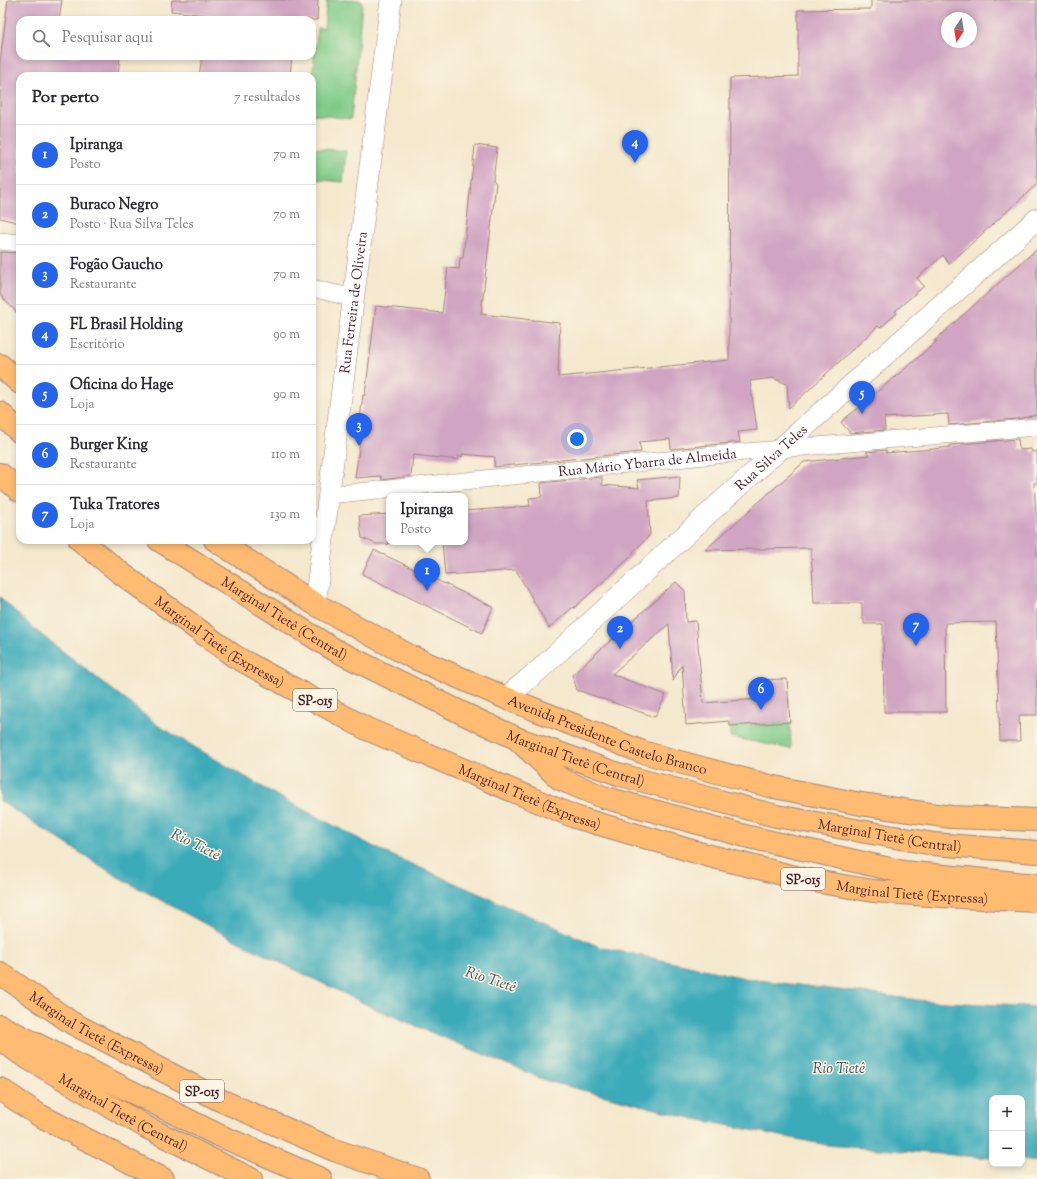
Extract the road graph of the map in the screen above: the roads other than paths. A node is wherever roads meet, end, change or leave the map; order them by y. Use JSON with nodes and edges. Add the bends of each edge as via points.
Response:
{"nodes":[{"id":1,"x":391,"y":0,"type":"edge"},
{"id":2,"x":1037,"y":219,"type":"edge"},
{"id":3,"x":0,"y":241,"type":"edge"},
{"id":4,"x":16,"y":243,"type":"edge"},
{"id":5,"x":316,"y":289,"type":"edge"},
{"id":6,"x":353,"y":298,"type":"junction"},
{"id":7,"x":0,"y":365,"type":"edge"},
{"id":8,"x":16,"y":380,"type":"edge"},
{"id":9,"x":0,"y":413,"type":"edge"},
{"id":10,"x":1037,"y":427,"type":"edge"},
{"id":11,"x":16,"y":428,"type":"edge"},
{"id":12,"x":782,"y":449,"type":"junction"},
{"id":13,"x":0,"y":474,"type":"edge"},
{"id":14,"x":16,"y":488,"type":"edge"},
{"id":15,"x":329,"y":494,"type":"junction"},
{"id":16,"x":85,"y":544,"type":"edge"},
{"id":17,"x":165,"y":544,"type":"edge"},
{"id":18,"x":221,"y":544,"type":"edge"},
{"id":19,"x":314,"y":604,"type":"junction"},
{"id":20,"x":506,"y":698,"type":"junction"},
{"id":21,"x":516,"y":738,"type":"junction"},
{"id":22,"x":1037,"y":820,"type":"edge"},
{"id":23,"x":1037,"y":852,"type":"edge"},
{"id":24,"x":1037,"y":885,"type":"edge"},
{"id":25,"x":1037,"y":901,"type":"edge"},
{"id":26,"x":0,"y":973,"type":"edge"},
{"id":27,"x":0,"y":1026,"type":"edge"},
{"id":28,"x":0,"y":1039,"type":"edge"},
{"id":29,"x":0,"y":1089,"type":"edge"},
{"id":30,"x":163,"y":1179,"type":"edge"},
{"id":31,"x":250,"y":1179,"type":"edge"},
{"id":32,"x":321,"y":1179,"type":"edge"},
{"id":33,"x":418,"y":1179,"type":"edge"}],
"edges":[{"from":1,"to":6,"type":"street","name":"Rua Ferreira de Oliveira"},
{"from":2,"to":12,"type":"street","name":"Rua Silva Teles"},
{"from":3,"to":4,"type":"street"},
{"from":5,"to":6,"type":"street"},
{"from":6,"to":15,"type":"street","name":"Rua Ferreira de Oliveira"},
{"from":7,"to":8,"type":"highway"},
{"from":9,"to":11,"type":"highway"},
{"from":10,"to":12,"type":"street","name":"Rua Mário Ybarra de Almeida"},
{"from":12,"to":15,"type":"street","name":"Rua Mário Ybarra de Almeida"},
{"from":12,"to":20,"type":"street","name":"Rua Silva Teles"},
{"from":13,"to":14,"type":"highway"},
{"from":15,"to":19,"type":"street","name":"Rua Ferreira de Oliveira"},
{"from":16,"to":25,"type":"highway","name":"Marginal Tietê (Expressa)","number":"SP-015","via":[[234,656],[367,729],[575,817],[706,855],[803,879],[873,891]]},
{"from":17,"to":21,"type":"highway","name":"Marginal Tietê (Central)","via":[[333,649]]},
{"from":18,"to":19,"type":"highway","name":"Avenida Presidente Castelo Branco"},
{"from":19,"to":20,"type":"highway","name":"Avenida Presidente Castelo Branco","via":[[410,656]]},
{"from":20,"to":22,"type":"highway","name":"Avenida Presidente Castelo Branco","via":[[642,752],[769,786],[861,804],[951,817]]},
{"from":21,"to":23,"type":"highway","name":"Marginal Tietê (Central)","via":[[621,775],[776,816],[934,844]]},
{"from":21,"to":24,"type":"highway","via":[[560,779],[603,797],[749,837],[903,872]]},
{"from":26,"to":33,"type":"highway","name":"Marginal Tietê (Expressa)","number":"SP-015","via":[[72,1023],[220,1100],[334,1150]]},
{"from":27,"to":32,"type":"highway","via":[[216,1134]]},
{"from":28,"to":31,"type":"highway","name":"Marginal Tietê (Central)","via":[[24,1056],[146,1127]]},
{"from":29,"to":30,"type":"highway","via":[[39,1115]]}]}
